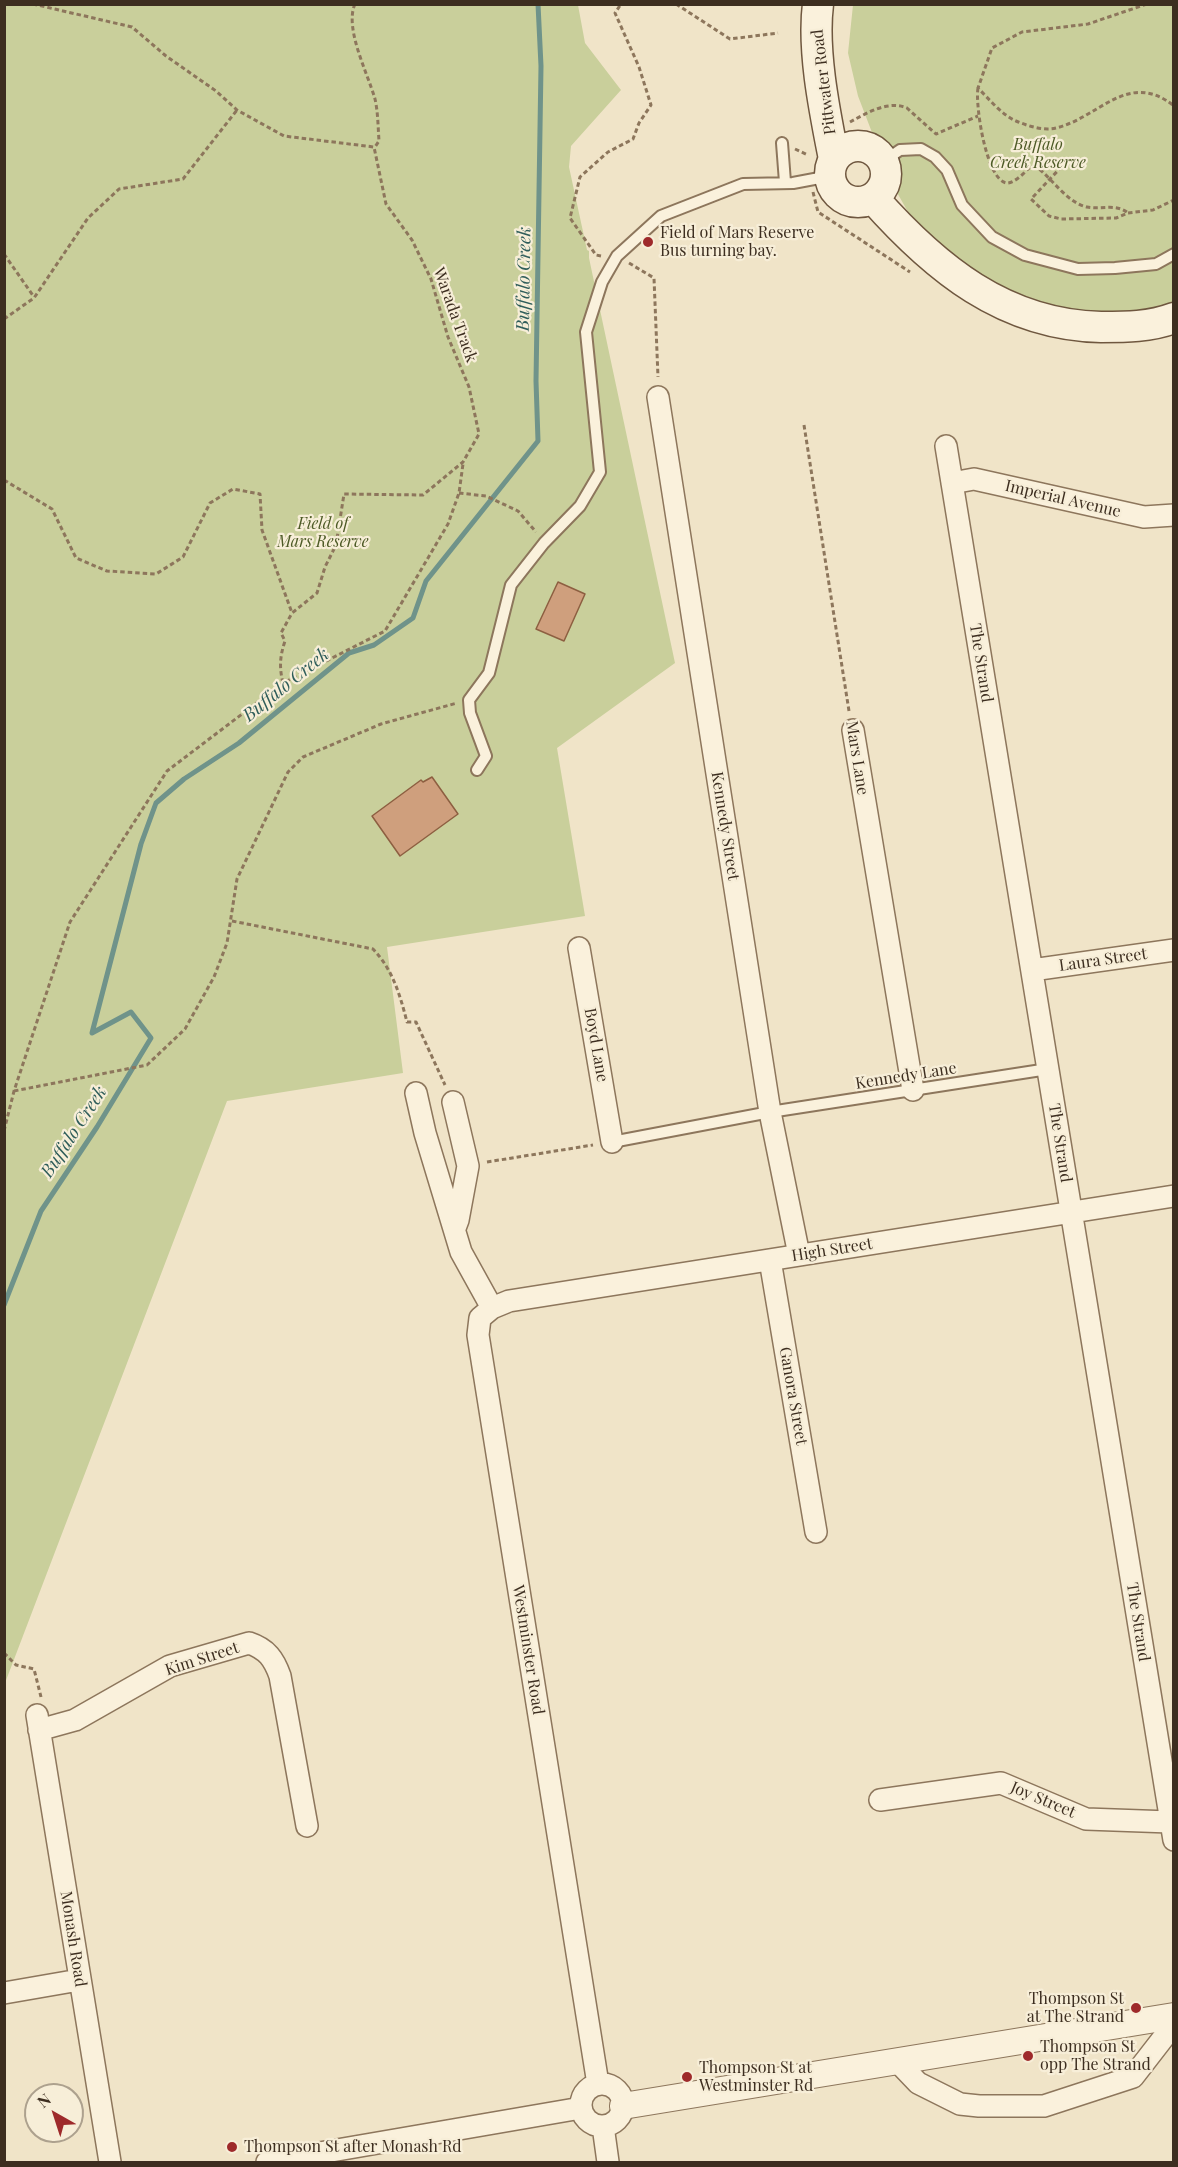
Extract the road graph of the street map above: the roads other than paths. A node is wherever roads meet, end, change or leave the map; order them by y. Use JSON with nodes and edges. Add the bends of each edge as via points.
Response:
{"nodes":[{"id":1,"x":818,"y":4,"type":"edge"},
{"id":2,"x":829,"y":4,"type":"edge"},
{"id":3,"x":782,"y":143,"type":"dead end"},
{"id":4,"x":865,"y":143,"type":"junction"},
{"id":5,"x":832,"y":168,"type":"junction"},
{"id":6,"x":785,"y":183,"type":"junction"},
{"id":7,"x":873,"y":198,"type":"junction"},
{"id":8,"x":1173,"y":254,"type":"edge"},
{"id":9,"x":1173,"y":318,"type":"edge"},
{"id":10,"x":658,"y":397,"type":"road end"},
{"id":11,"x":946,"y":446,"type":"dead end"},
{"id":12,"x":952,"y":483,"type":"junction"},
{"id":13,"x":1173,"y":515,"type":"edge"},
{"id":14,"x":852,"y":730,"type":"road end"},
{"id":15,"x":477,"y":770,"type":"dead end"},
{"id":16,"x":579,"y":948,"type":"dead end"},
{"id":17,"x":1173,"y":950,"type":"edge"},
{"id":18,"x":1032,"y":970,"type":"junction"},
{"id":19,"x":1048,"y":1069,"type":"junction"},
{"id":20,"x":913,"y":1090,"type":"junction"},
{"id":21,"x":416,"y":1093,"type":"dead end"},
{"id":22,"x":453,"y":1101,"type":"road end"},
{"id":23,"x":770,"y":1112,"type":"junction"},
{"id":24,"x":612,"y":1142,"type":"joint"},
{"id":25,"x":1173,"y":1196,"type":"edge"},
{"id":26,"x":1071,"y":1213,"type":"junction"},
{"id":27,"x":454,"y":1228,"type":"junction"},
{"id":28,"x":799,"y":1255,"type":"junction"},
{"id":29,"x":770,"y":1260,"type":"junction"},
{"id":30,"x":492,"y":1308,"type":"junction"},
{"id":31,"x":816,"y":1532,"type":"dead end"},
{"id":32,"x":38,"y":1723,"type":"joint"},
{"id":33,"x":880,"y":1800,"type":"dead end"},
{"id":34,"x":307,"y":1826,"type":"dead end"},
{"id":35,"x":1172,"y":1831,"type":"edge"},
{"id":36,"x":79,"y":1980,"type":"junction"},
{"id":37,"x":4,"y":1993,"type":"edge"},
{"id":38,"x":1172,"y":2016,"type":"edge"},
{"id":39,"x":897,"y":2061,"type":"junction"},
{"id":40,"x":598,"y":2084,"type":"junction"},
{"id":41,"x":623,"y":2106,"type":"junction"},
{"id":42,"x":581,"y":2108,"type":"junction"},
{"id":43,"x":603,"y":2126,"type":"junction"},
{"id":44,"x":110,"y":2163,"type":"edge"},
{"id":45,"x":267,"y":2163,"type":"edge"},
{"id":46,"x":608,"y":2163,"type":"edge"}],
"edges":[{"from":1,"to":5,"type":"main road","name":"Pittwater Road","via":[[819,64]]},
{"from":2,"to":4,"type":"main road","name":"Pittwater Road","via":[[828,40],[835,97]]},
{"from":3,"to":6,"type":"lane"},
{"from":4,"to":5,"type":"main road","via":[[847,148]]},
{"from":4,"to":7,"type":"main road","via":[[887,177],[885,186]]},
{"from":4,"to":8,"type":"lane","via":[[900,150],[921,149],[935,157],[947,170],[962,204],[992,237],[1025,255],[1078,269],[1156,264]]},
{"from":5,"to":6,"type":"lane"},
{"from":5,"to":7,"type":"main road","via":[[836,192],[857,203]]},
{"from":6,"to":15,"type":"lane","via":[[743,184],[661,216],[616,258],[602,282],[586,332],[600,472],[580,506],[511,585],[489,673],[469,700],[486,756]]},
{"from":7,"to":9,"type":"main road","via":[[922,249],[957,278],[1029,315],[1082,327],[1128,328]]},
{"from":10,"to":23,"type":"street","name":"Kennedy Street"},
{"from":11,"to":12,"type":"street","name":"The Strand"},
{"from":12,"to":13,"type":"street","name":"Imperial Avenue","via":[[974,479],[1144,517]]},
{"from":12,"to":18,"type":"street","name":"The Strand"},
{"from":14,"to":20,"type":"street","name":"Mars Lane"},
{"from":16,"to":24,"type":"street","name":"Boyd Lane"},
{"from":17,"to":18,"type":"street","name":"Laura Street"},
{"from":18,"to":19,"type":"street","name":"The Strand"},
{"from":19,"to":20,"type":"lane","name":"Kennedy Lane"},
{"from":19,"to":26,"type":"street","name":"The Strand"},
{"from":20,"to":23,"type":"lane","name":"Kennedy Lane"},
{"from":21,"to":27,"type":"street"},
{"from":22,"to":27,"type":"street","via":[[468,1166]]},
{"from":23,"to":24,"type":"lane"},
{"from":23,"to":28,"type":"street","name":"Kennedy Street"},
{"from":25,"to":26,"type":"street","name":"High Street"},
{"from":26,"to":28,"type":"street","name":"High Street"},
{"from":26,"to":35,"type":"street","name":"The Strand"},
{"from":27,"to":30,"type":"street","via":[[462,1252]]},
{"from":28,"to":29,"type":"street","name":"High Street"},
{"from":29,"to":30,"type":"street","name":"High Street","via":[[509,1301]]},
{"from":29,"to":31,"type":"street","name":"Ganora Street"},
{"from":30,"to":40,"type":"street","name":"Westminster Road","via":[[480,1318],[478,1335]]},
{"from":32,"to":34,"type":"street","name":"Kim Street","via":[[75,1720],[170,1666],[249,1643],[261,1647],[274,1660],[280,1677]]},
{"from":32,"to":36,"type":"street","name":"Monash Road"},
{"from":33,"to":35,"type":"street","name":"Joy Street","via":[[1001,1783],[1086,1819]]},
{"from":36,"to":37,"type":"street"},
{"from":36,"to":44,"type":"street","name":"Monash Road"},
{"from":38,"to":39,"type":"street"},
{"from":38,"to":39,"type":"street","via":[[1164,2037],[1133,2077],[1044,2106],[960,2104],[918,2082]]},
{"from":39,"to":41,"type":"street"},
{"from":40,"to":41,"type":"street","via":[[616,2089]]},
{"from":40,"to":42,"type":"street","via":[[586,2090]]},
{"from":41,"to":43,"type":"street","via":[[619,2118]]},
{"from":42,"to":43,"type":"street","via":[[591,2124]]},
{"from":42,"to":45,"type":"street"},
{"from":43,"to":46,"type":"street"}]}
